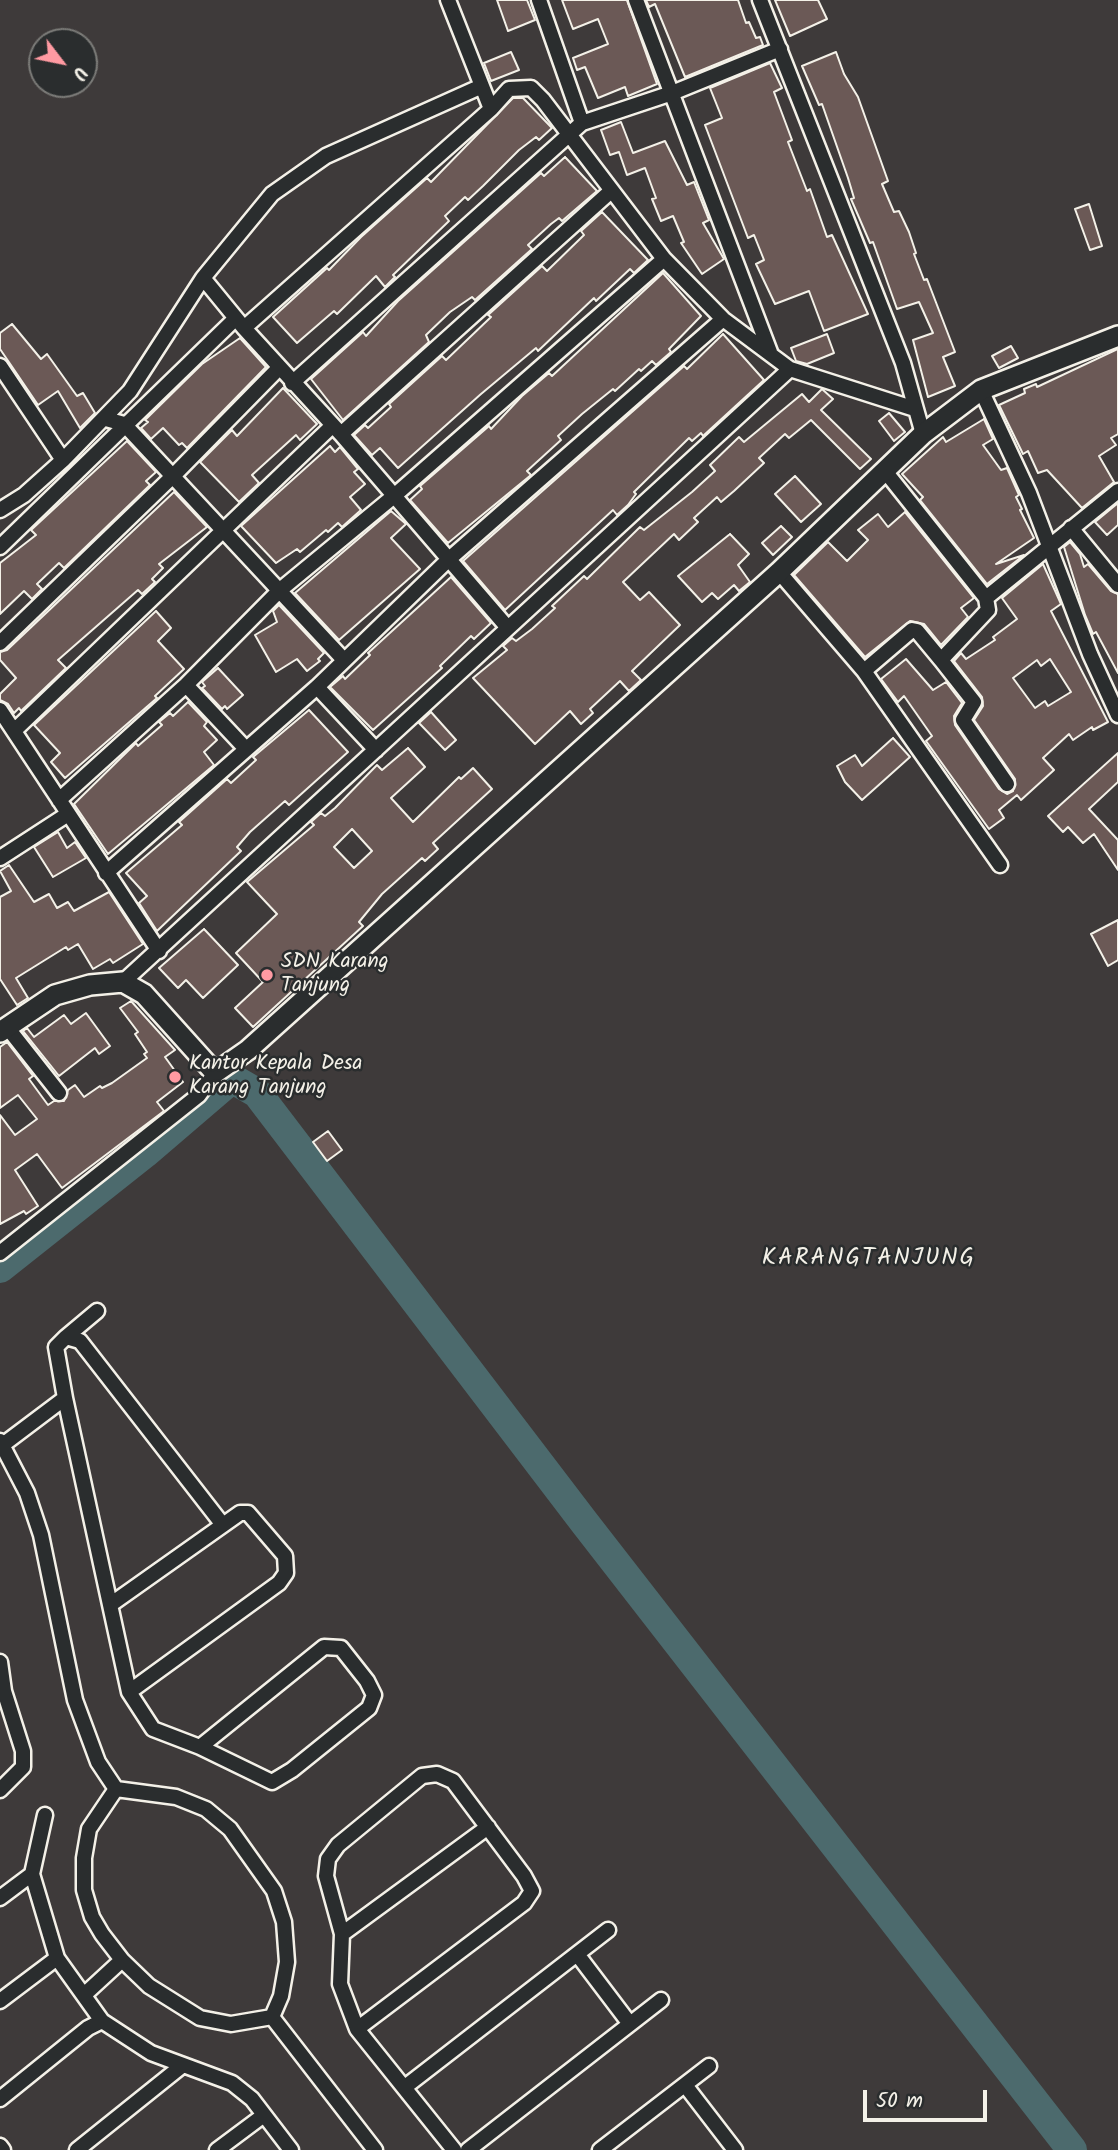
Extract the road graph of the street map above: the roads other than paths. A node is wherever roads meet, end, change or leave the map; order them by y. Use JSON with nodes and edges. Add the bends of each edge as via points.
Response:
{"nodes":[{"id":1,"x":448,"y":0,"type":"edge"},
{"id":2,"x":538,"y":0,"type":"edge"},
{"id":3,"x":636,"y":0,"type":"edge"},
{"id":4,"x":760,"y":0,"type":"edge"},
{"id":5,"x":780,"y":49,"type":"junction"},
{"id":6,"x":482,"y":86,"type":"junction"},
{"id":7,"x":672,"y":93,"type":"junction"},
{"id":8,"x":491,"y":109,"type":"junction"},
{"id":9,"x":582,"y":123,"type":"junction"},
{"id":10,"x":570,"y":136,"type":"junction"},
{"id":11,"x":611,"y":191,"type":"junction"},
{"id":12,"x":664,"y":259,"type":"junction"},
{"id":13,"x":203,"y":278,"type":"junction"},
{"id":14,"x":723,"y":319,"type":"junction"},
{"id":15,"x":239,"y":323,"type":"junction"},
{"id":16,"x":1118,"y":336,"type":"edge"},
{"id":17,"x":770,"y":353,"type":"junction"},
{"id":18,"x":0,"y":366,"type":"edge"},
{"id":19,"x":278,"y":369,"type":"junction"},
{"id":20,"x":790,"y":369,"type":"junction"},
{"id":21,"x":292,"y":383,"type":"junction"},
{"id":22,"x":981,"y":390,"type":"junction"},
{"id":23,"x":915,"y":409,"type":"junction"},
{"id":24,"x":106,"y":419,"type":"junction"},
{"id":25,"x":124,"y":424,"type":"junction"},
{"id":26,"x":336,"y":430,"type":"junction"},
{"id":27,"x":923,"y":434,"type":"junction"},
{"id":28,"x":63,"y":460,"type":"junction"},
{"id":29,"x":885,"y":471,"type":"junction"},
{"id":30,"x":174,"y":475,"type":"junction"},
{"id":31,"x":1118,"y":491,"type":"edge"},
{"id":32,"x":394,"y":496,"type":"junction"},
{"id":33,"x":0,"y":510,"type":"edge"},
{"id":34,"x":1072,"y":528,"type":"junction"},
{"id":35,"x":226,"y":531,"type":"junction"},
{"id":36,"x":0,"y":547,"type":"edge"},
{"id":37,"x":1049,"y":547,"type":"junction"},
{"id":38,"x":449,"y":560,"type":"junction"},
{"id":39,"x":779,"y":572,"type":"junction"},
{"id":40,"x":1118,"y":585,"type":"edge"},
{"id":41,"x":280,"y":590,"type":"junction"},
{"id":42,"x":986,"y":598,"type":"junction"},
{"id":43,"x":508,"y":628,"type":"junction"},
{"id":44,"x":0,"y":643,"type":"edge"},
{"id":45,"x":344,"y":660,"type":"junction"},
{"id":46,"x":942,"y":660,"type":"junction"},
{"id":47,"x":864,"y":671,"type":"junction"},
{"id":48,"x":186,"y":685,"type":"junction"},
{"id":49,"x":317,"y":687,"type":"junction"},
{"id":50,"x":0,"y":710,"type":"edge"},
{"id":51,"x":1118,"y":715,"type":"edge"},
{"id":52,"x":15,"y":730,"type":"junction"},
{"id":53,"x":246,"y":749,"type":"junction"},
{"id":54,"x":376,"y":750,"type":"junction"},
{"id":55,"x":1007,"y":784,"type":"dead end"},
{"id":56,"x":59,"y":800,"type":"junction"},
{"id":57,"x":68,"y":814,"type":"junction"},
{"id":58,"x":0,"y":858,"type":"edge"},
{"id":59,"x":1000,"y":865,"type":"dead end"},
{"id":60,"x":106,"y":873,"type":"junction"},
{"id":61,"x":159,"y":951,"type":"junction"},
{"id":62,"x":124,"y":982,"type":"junction"},
{"id":63,"x":3,"y":1029,"type":"edge"},
{"id":64,"x":215,"y":1073,"type":"junction"},
{"id":65,"x":59,"y":1093,"type":"dead end"},
{"id":66,"x":0,"y":1253,"type":"edge"},
{"id":67,"x":97,"y":1311,"type":"dead end"},
{"id":68,"x":66,"y":1337,"type":"junction"},
{"id":69,"x":65,"y":1398,"type":"junction"},
{"id":70,"x":1,"y":1445,"type":"edge"},
{"id":71,"x":223,"y":1525,"type":"junction"},
{"id":72,"x":110,"y":1605,"type":"junction"},
{"id":73,"x":0,"y":1662,"type":"edge"},
{"id":74,"x":2,"y":1692,"type":"edge"},
{"id":75,"x":129,"y":1692,"type":"junction"},
{"id":76,"x":200,"y":1747,"type":"junction"},
{"id":77,"x":116,"y":1789,"type":"junction"},
{"id":78,"x":0,"y":1790,"type":"edge"},
{"id":79,"x":45,"y":1815,"type":"dead end"},
{"id":80,"x":488,"y":1827,"type":"junction"},
{"id":81,"x":32,"y":1874,"type":"junction"},
{"id":82,"x":0,"y":1898,"type":"edge"},
{"id":83,"x":608,"y":1930,"type":"dead end"},
{"id":84,"x":342,"y":1934,"type":"junction"},
{"id":85,"x":577,"y":1954,"type":"junction"},
{"id":86,"x":57,"y":1958,"type":"junction"},
{"id":87,"x":122,"y":1960,"type":"junction"},
{"id":88,"x":84,"y":1995,"type":"junction"},
{"id":89,"x":661,"y":2000,"type":"dead end"},
{"id":90,"x":0,"y":2001,"type":"edge"},
{"id":91,"x":272,"y":2017,"type":"junction"},
{"id":92,"x":102,"y":2021,"type":"junction"},
{"id":93,"x":630,"y":2024,"type":"junction"},
{"id":94,"x":357,"y":2029,"type":"junction"},
{"id":95,"x":183,"y":2065,"type":"junction"},
{"id":96,"x":709,"y":2066,"type":"dead end"},
{"id":97,"x":684,"y":2085,"type":"junction"},
{"id":98,"x":405,"y":2087,"type":"junction"},
{"id":99,"x":0,"y":2099,"type":"edge"},
{"id":100,"x":264,"y":2115,"type":"junction"},
{"id":101,"x":0,"y":2146,"type":"edge"},
{"id":102,"x":4,"y":2150,"type":"edge"},
{"id":103,"x":77,"y":2150,"type":"edge"},
{"id":104,"x":217,"y":2150,"type":"edge"},
{"id":105,"x":291,"y":2150,"type":"edge"},
{"id":106,"x":374,"y":2150,"type":"edge"},
{"id":107,"x":454,"y":2150,"type":"edge"},
{"id":108,"x":468,"y":2150,"type":"edge"},
{"id":109,"x":600,"y":2150,"type":"edge"},
{"id":110,"x":734,"y":2150,"type":"edge"}],
"edges":[{"from":1,"to":6,"type":"street"},
{"from":2,"to":9,"type":"street"},
{"from":3,"to":7,"type":"street"},
{"from":4,"to":5,"type":"street"},
{"from":5,"to":7,"type":"street"},
{"from":5,"to":23,"type":"street","via":[[903,363]]},
{"from":6,"to":8,"type":"street"},
{"from":6,"to":13,"type":"street","via":[[326,156],[272,194]]},
{"from":7,"to":9,"type":"street"},
{"from":7,"to":17,"type":"street"},
{"from":8,"to":10,"type":"street","via":[[509,89],[531,88]]},
{"from":8,"to":15,"type":"street"},
{"from":9,"to":10,"type":"street"},
{"from":10,"to":11,"type":"street"},
{"from":10,"to":21,"type":"street"},
{"from":11,"to":12,"type":"street"},
{"from":11,"to":26,"type":"street"},
{"from":12,"to":14,"type":"street"},
{"from":12,"to":32,"type":"street"},
{"from":13,"to":15,"type":"street"},
{"from":13,"to":24,"type":"street","via":[[130,391]]},
{"from":14,"to":17,"type":"street"},
{"from":14,"to":38,"type":"street"},
{"from":15,"to":19,"type":"street"},
{"from":15,"to":25,"type":"street"},
{"from":16,"to":22,"type":"street"},
{"from":17,"to":20,"type":"street"},
{"from":18,"to":28,"type":"street"},
{"from":19,"to":21,"type":"street"},
{"from":19,"to":30,"type":"street"},
{"from":20,"to":23,"type":"street"},
{"from":20,"to":43,"type":"street"},
{"from":21,"to":26,"type":"street"},
{"from":22,"to":27,"type":"street"},
{"from":22,"to":37,"type":"street"},
{"from":23,"to":27,"type":"street"},
{"from":24,"to":25,"type":"street"},
{"from":24,"to":28,"type":"street"},
{"from":25,"to":30,"type":"street"},
{"from":25,"to":36,"type":"street"},
{"from":26,"to":32,"type":"street"},
{"from":26,"to":35,"type":"street"},
{"from":27,"to":29,"type":"street"},
{"from":28,"to":33,"type":"street"},
{"from":29,"to":39,"type":"street"},
{"from":29,"to":42,"type":"street"},
{"from":30,"to":35,"type":"street"},
{"from":30,"to":44,"type":"street"},
{"from":31,"to":34,"type":"street"},
{"from":32,"to":38,"type":"street"},
{"from":32,"to":41,"type":"street"},
{"from":34,"to":37,"type":"street"},
{"from":34,"to":40,"type":"street"},
{"from":35,"to":41,"type":"street"},
{"from":35,"to":52,"type":"street"},
{"from":37,"to":42,"type":"street"},
{"from":37,"to":51,"type":"street"},
{"from":38,"to":43,"type":"street"},
{"from":38,"to":45,"type":"street"},
{"from":39,"to":47,"type":"street"},
{"from":39,"to":64,"type":"street","via":[[248,1050]]},
{"from":41,"to":45,"type":"street"},
{"from":41,"to":48,"type":"street"},
{"from":42,"to":46,"type":"street","via":[[988,610]]},
{"from":43,"to":54,"type":"street"},
{"from":45,"to":49,"type":"street"},
{"from":46,"to":47,"type":"street","via":[[912,630]]},
{"from":46,"to":55,"type":"street","via":[[974,702],[963,720]]},
{"from":47,"to":59,"type":"street"},
{"from":48,"to":53,"type":"street"},
{"from":48,"to":56,"type":"street"},
{"from":49,"to":53,"type":"street"},
{"from":49,"to":54,"type":"street"},
{"from":50,"to":52,"type":"street"},
{"from":52,"to":56,"type":"street"},
{"from":53,"to":60,"type":"street"},
{"from":54,"to":61,"type":"street"},
{"from":56,"to":57,"type":"street"},
{"from":57,"to":58,"type":"street"},
{"from":57,"to":60,"type":"street"},
{"from":60,"to":61,"type":"street"},
{"from":61,"to":62,"type":"street"},
{"from":62,"to":63,"type":"street","via":[[55,995]]},
{"from":62,"to":64,"type":"street","via":[[144,994]]},
{"from":63,"to":65,"type":"street"},
{"from":64,"to":66,"type":"street","via":[[199,1095]]},
{"from":67,"to":68,"type":"street"},
{"from":68,"to":69,"type":"street","via":[[56,1347]]},
{"from":68,"to":71,"type":"street","via":[[80,1340]]},
{"from":69,"to":70,"type":"street"},
{"from":69,"to":72,"type":"street"},
{"from":70,"to":77,"type":"street","via":[[27,1493],[41,1535],[85,1732]]},
{"from":71,"to":72,"type":"street"},
{"from":71,"to":75,"type":"street","via":[[248,1513],[285,1556],[286,1573],[279,1583]]},
{"from":72,"to":75,"type":"street"},
{"from":73,"to":74,"type":"street"},
{"from":74,"to":78,"type":"street","via":[[23,1751],[23,1767]]},
{"from":75,"to":76,"type":"street","via":[[153,1729]]},
{"from":76,"to":76,"type":"street","via":[[324,1647],[341,1648],[374,1695],[369,1708],[272,1782]]},
{"from":77,"to":87,"type":"street","via":[[89,1829],[84,1890],[92,1917]]},
{"from":77,"to":91,"type":"street","via":[[176,1797],[206,1809],[248,1850],[274,1891],[284,1922],[287,1962]]},
{"from":79,"to":81,"type":"street"},
{"from":80,"to":84,"type":"street"},
{"from":80,"to":84,"type":"street","via":[[453,1781],[437,1774],[422,1776],[338,1845],[328,1859],[326,1876]]},
{"from":80,"to":94,"type":"street","via":[[531,1886],[529,1897]]},
{"from":81,"to":82,"type":"street"},
{"from":81,"to":86,"type":"street"},
{"from":83,"to":85,"type":"street"},
{"from":84,"to":94,"type":"street","via":[[340,1984]]},
{"from":85,"to":93,"type":"street"},
{"from":85,"to":98,"type":"street"},
{"from":86,"to":88,"type":"street"},
{"from":86,"to":90,"type":"street"},
{"from":87,"to":88,"type":"street"},
{"from":87,"to":91,"type":"street","via":[[149,1986],[200,2018],[230,2024]]},
{"from":88,"to":92,"type":"street"},
{"from":89,"to":93,"type":"street"},
{"from":91,"to":106,"type":"street"},
{"from":92,"to":95,"type":"street","via":[[151,2053]]},
{"from":92,"to":99,"type":"street"},
{"from":93,"to":108,"type":"street"},
{"from":94,"to":98,"type":"street"},
{"from":95,"to":100,"type":"street","via":[[232,2083]]},
{"from":95,"to":103,"type":"street"},
{"from":96,"to":97,"type":"street"},
{"from":97,"to":109,"type":"street"},
{"from":97,"to":110,"type":"street"},
{"from":98,"to":107,"type":"street"},
{"from":100,"to":104,"type":"street"},
{"from":100,"to":105,"type":"street"},
{"from":101,"to":102,"type":"street"}]}
